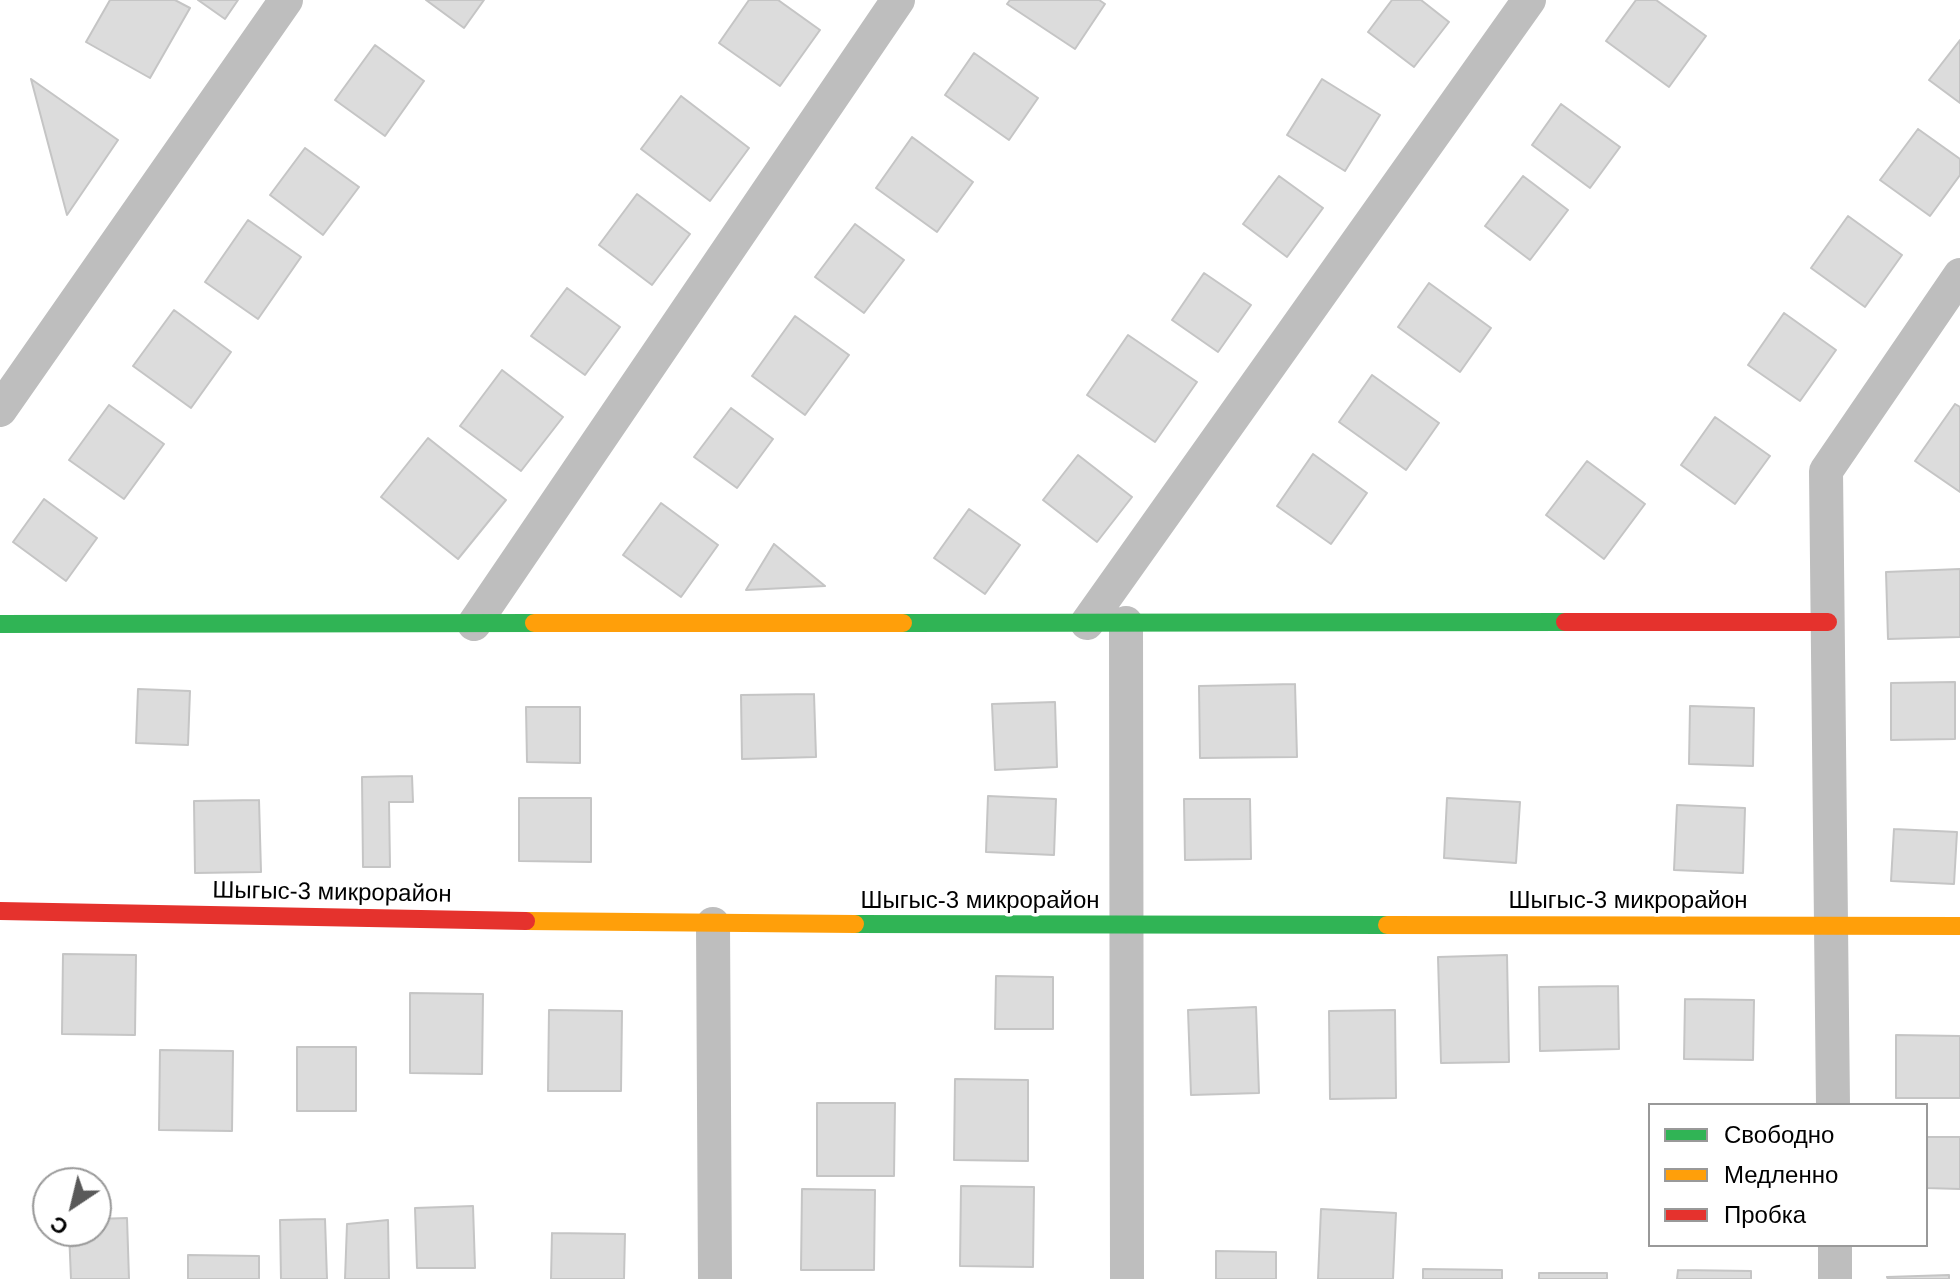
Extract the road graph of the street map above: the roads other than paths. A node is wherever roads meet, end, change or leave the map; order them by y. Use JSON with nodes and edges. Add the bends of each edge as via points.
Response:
{"nodes":[{"id":1,"x":286,"y":0,"type":"edge"},
{"id":2,"x":898,"y":0,"type":"edge"},
{"id":3,"x":1529,"y":0,"type":"edge"},
{"id":4,"x":1960,"y":275,"type":"edge"},
{"id":5,"x":3,"y":398,"type":"edge"},
{"id":6,"x":1828,"y":622,"type":"junction"},
{"id":7,"x":1087,"y":623,"type":"junction"},
{"id":8,"x":1126,"y":623,"type":"junction"},
{"id":9,"x":0,"y":624,"type":"edge"},
{"id":10,"x":474,"y":624,"type":"junction"},
{"id":11,"x":0,"y":911,"type":"edge"},
{"id":12,"x":713,"y":924,"type":"junction"},
{"id":13,"x":1127,"y":925,"type":"junction"},
{"id":14,"x":1831,"y":926,"type":"junction"},
{"id":15,"x":1960,"y":926,"type":"edge"},
{"id":16,"x":1833,"y":1103,"type":"edge"},
{"id":17,"x":1835,"y":1247,"type":"edge"},
{"id":18,"x":715,"y":1279,"type":"edge"},
{"id":19,"x":1127,"y":1279,"type":"edge"},
{"id":20,"x":1835,"y":1279,"type":"edge"}],
"edges":[{"from":1,"to":5,"type":"street"},
{"from":2,"to":10,"type":"street"},
{"from":3,"to":7,"type":"street"},
{"from":4,"to":6,"type":"street","via":[[1826,471]]},
{"from":6,"to":8,"type":"street"},
{"from":6,"to":14,"type":"street"},
{"from":7,"to":8,"type":"street"},
{"from":7,"to":10,"type":"street"},
{"from":8,"to":13,"type":"street"},
{"from":9,"to":10,"type":"street"},
{"from":11,"to":12,"type":"street","name":"Шыгыс-3 микрорайон"},
{"from":12,"to":13,"type":"street","name":"Шыгыс-3 микрорайон"},
{"from":12,"to":18,"type":"street"},
{"from":13,"to":14,"type":"street","name":"Шыгыс-3 микрорайон"},
{"from":13,"to":19,"type":"street"},
{"from":14,"to":15,"type":"street","name":"Шыгыс-3 микрорайон"},
{"from":14,"to":16,"type":"street"},
{"from":17,"to":20,"type":"street"}]}
